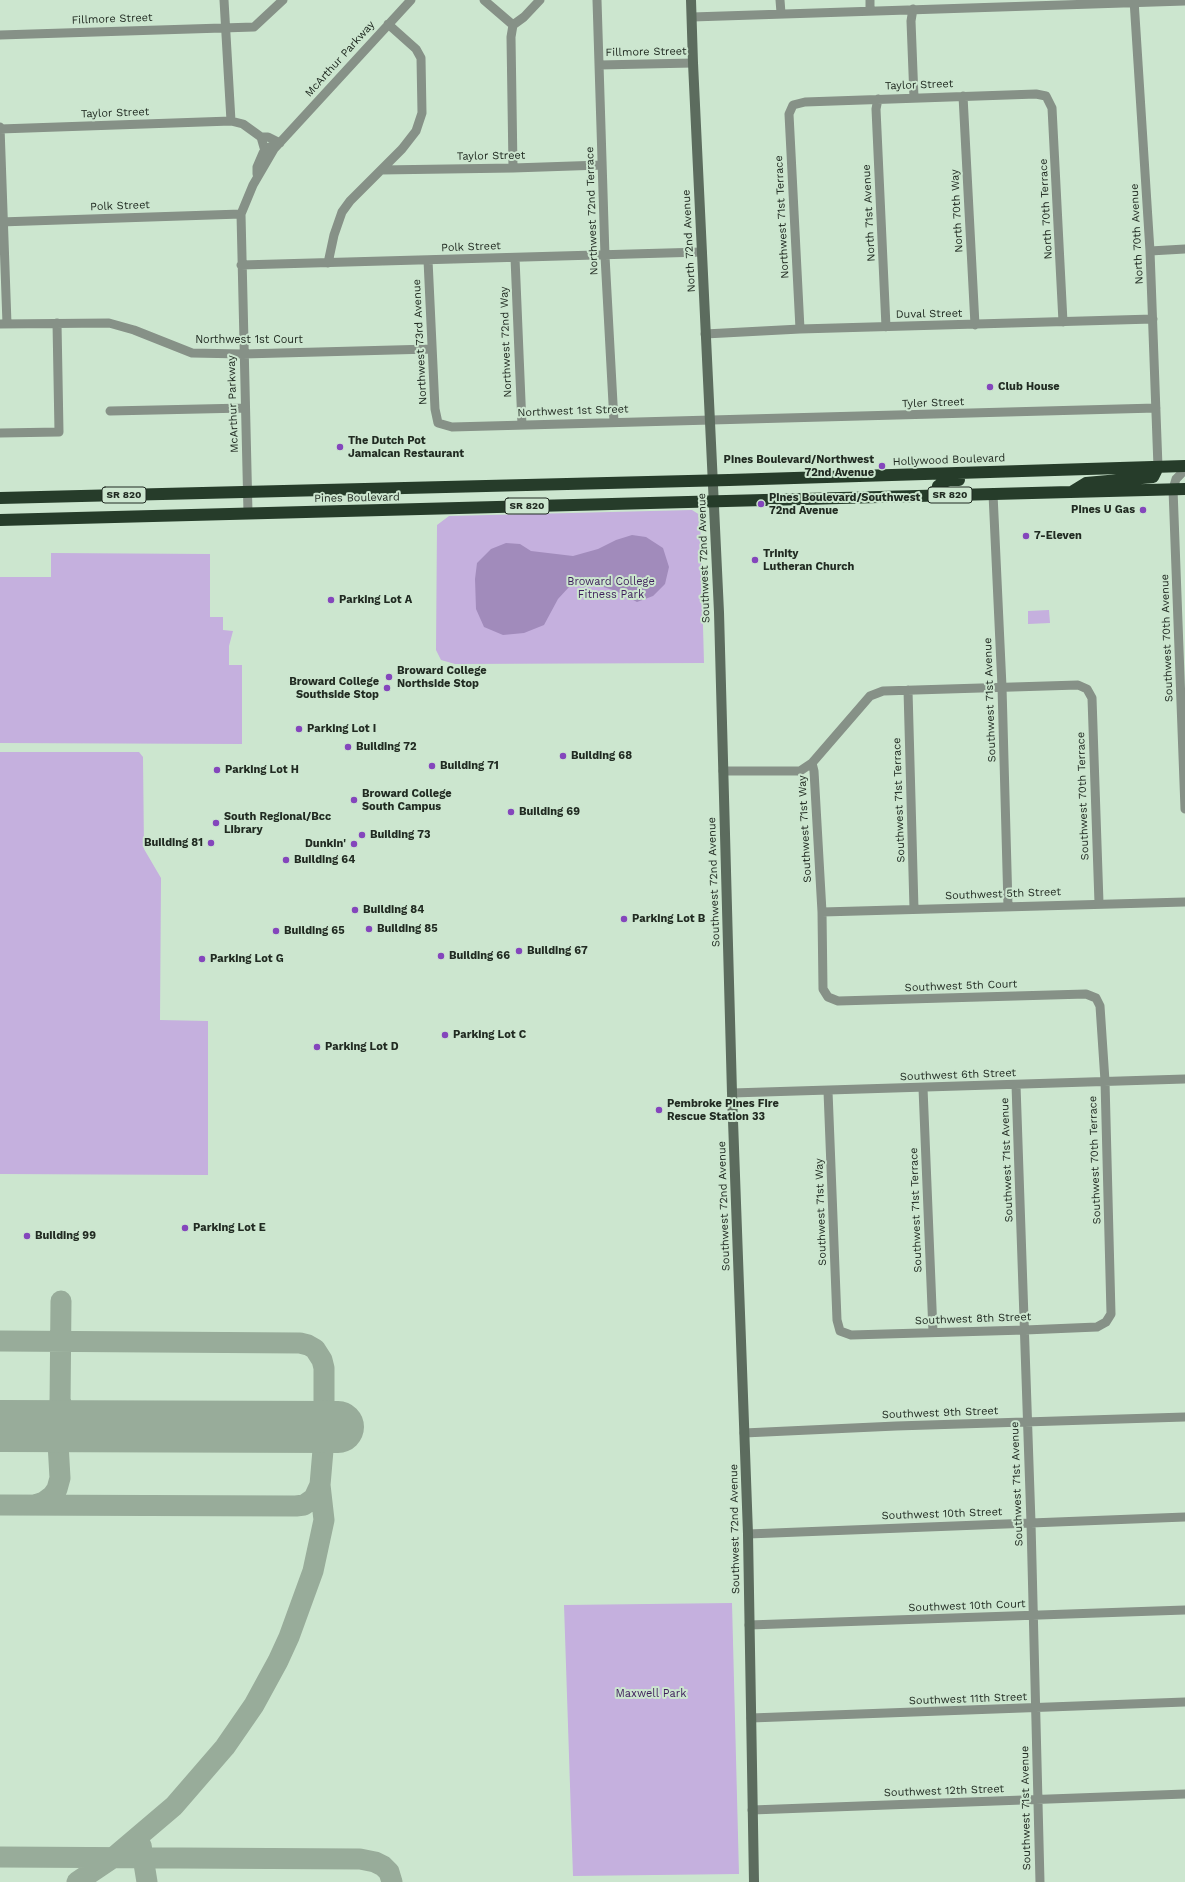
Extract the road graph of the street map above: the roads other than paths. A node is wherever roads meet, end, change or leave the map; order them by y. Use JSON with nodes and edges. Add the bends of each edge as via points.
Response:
{"nodes":[{"id":1,"x":224,"y":0,"type":"edge"},
{"id":2,"x":283,"y":0,"type":"edge"},
{"id":3,"x":411,"y":0,"type":"edge"},
{"id":4,"x":484,"y":0,"type":"edge"},
{"id":5,"x":540,"y":0,"type":"edge"},
{"id":6,"x":597,"y":0,"type":"edge"},
{"id":7,"x":691,"y":0,"type":"edge"},
{"id":8,"x":780,"y":0,"type":"edge"},
{"id":9,"x":870,"y":0,"type":"edge"},
{"id":10,"x":1185,"y":1,"type":"edge"},
{"id":11,"x":1134,"y":2,"type":"edge"},
{"id":12,"x":1046,"y":3,"type":"edge"},
{"id":13,"x":958,"y":4,"type":"edge"},
{"id":14,"x":913,"y":9,"type":"junction"},
{"id":15,"x":870,"y":10,"type":"junction"},
{"id":16,"x":781,"y":13,"type":"junction"},
{"id":17,"x":692,"y":16,"type":"junction"},
{"id":18,"x":388,"y":24,"type":"junction"},
{"id":19,"x":513,"y":26,"type":"junction"},
{"id":20,"x":226,"y":29,"type":"junction"},
{"id":21,"x":0,"y":35,"type":"edge"},
{"id":22,"x":693,"y":63,"type":"junction"},
{"id":23,"x":599,"y":65,"type":"junction"},
{"id":24,"x":963,"y":96,"type":"junction"},
{"id":25,"x":1046,"y":96,"type":"joint"},
{"id":26,"x":914,"y":98,"type":"junction"},
{"id":27,"x":878,"y":99,"type":"junction"},
{"id":28,"x":793,"y":105,"type":"joint"},
{"id":29,"x":231,"y":121,"type":"junction"},
{"id":30,"x":0,"y":129,"type":"edge"},
{"id":31,"x":261,"y":137,"type":"junction"},
{"id":32,"x":278,"y":142,"type":"junction"},
{"id":33,"x":266,"y":151,"type":"junction"},
{"id":34,"x":602,"y":165,"type":"junction"},
{"id":35,"x":513,"y":168,"type":"junction"},
{"id":36,"x":381,"y":170,"type":"junction"},
{"id":37,"x":258,"y":177,"type":"junction"},
{"id":38,"x":241,"y":214,"type":"junction"},
{"id":39,"x":2,"y":222,"type":"edge"},
{"id":40,"x":1185,"y":249,"type":"edge"},
{"id":41,"x":1150,"y":251,"type":"junction"},
{"id":42,"x":702,"y":252,"type":"junction"},
{"id":43,"x":605,"y":256,"type":"junction"},
{"id":44,"x":515,"y":258,"type":"junction"},
{"id":45,"x":428,"y":260,"type":"junction"},
{"id":46,"x":328,"y":263,"type":"junction"},
{"id":47,"x":241,"y":266,"type":"junction"},
{"id":48,"x":1152,"y":319,"type":"junction"},
{"id":49,"x":1063,"y":322,"type":"junction"},
{"id":50,"x":57,"y":323,"type":"junction"},
{"id":51,"x":4,"y":324,"type":"edge"},
{"id":52,"x":975,"y":326,"type":"junction"},
{"id":53,"x":886,"y":327,"type":"junction"},
{"id":54,"x":800,"y":329,"type":"junction"},
{"id":55,"x":706,"y":334,"type":"junction"},
{"id":56,"x":431,"y":349,"type":"junction"},
{"id":57,"x":243,"y":354,"type":"junction"},
{"id":58,"x":245,"y":408,"type":"junction"},
{"id":59,"x":1156,"y":408,"type":"junction"},
{"id":60,"x":110,"y":411,"type":"dead end"},
{"id":61,"x":710,"y":421,"type":"junction"},
{"id":62,"x":614,"y":422,"type":"junction"},
{"id":63,"x":438,"y":423,"type":"joint"},
{"id":64,"x":522,"y":425,"type":"junction"},
{"id":65,"x":0,"y":433,"type":"edge"},
{"id":66,"x":1185,"y":466,"type":"edge"},
{"id":67,"x":1158,"y":467,"type":"junction"},
{"id":68,"x":1185,"y":470,"type":"edge"},
{"id":69,"x":1010,"y":472,"type":"junction"},
{"id":70,"x":714,"y":480,"type":"junction"},
{"id":71,"x":446,"y":487,"type":"junction"},
{"id":72,"x":1179,"y":489,"type":"edge"},
{"id":73,"x":247,"y":492,"type":"junction"},
{"id":74,"x":1072,"y":492,"type":"junction"},
{"id":75,"x":993,"y":494,"type":"junction"},
{"id":76,"x":936,"y":496,"type":"junction"},
{"id":77,"x":0,"y":498,"type":"edge"},
{"id":78,"x":715,"y":500,"type":"junction"},
{"id":79,"x":431,"y":509,"type":"junction"},
{"id":80,"x":248,"y":513,"type":"junction"},
{"id":81,"x":0,"y":520,"type":"edge"},
{"id":82,"x":1002,"y":687,"type":"junction"},
{"id":83,"x":1087,"y":689,"type":"joint"},
{"id":84,"x":908,"y":690,"type":"junction"},
{"id":85,"x":1184,"y":726,"type":"edge"},
{"id":86,"x":812,"y":763,"type":"junction"},
{"id":87,"x":723,"y":771,"type":"junction"},
{"id":88,"x":1185,"y":809,"type":"edge"},
{"id":89,"x":1185,"y":902,"type":"edge"},
{"id":90,"x":1099,"y":903,"type":"junction"},
{"id":91,"x":1008,"y":906,"type":"junction"},
{"id":92,"x":914,"y":909,"type":"junction"},
{"id":93,"x":822,"y":912,"type":"junction"},
{"id":94,"x":828,"y":997,"type":"joint"},
{"id":95,"x":1096,"y":998,"type":"joint"},
{"id":96,"x":1185,"y":1079,"type":"edge"},
{"id":97,"x":1105,"y":1081,"type":"junction"},
{"id":98,"x":1016,"y":1085,"type":"junction"},
{"id":99,"x":923,"y":1088,"type":"junction"},
{"id":100,"x":828,"y":1091,"type":"junction"},
{"id":101,"x":732,"y":1093,"type":"junction"},
{"id":102,"x":1106,"y":1322,"type":"joint"},
{"id":103,"x":1024,"y":1330,"type":"junction"},
{"id":104,"x":840,"y":1331,"type":"joint"},
{"id":105,"x":933,"y":1332,"type":"junction"},
{"id":106,"x":1185,"y":1417,"type":"edge"},
{"id":107,"x":1027,"y":1423,"type":"junction"},
{"id":108,"x":744,"y":1433,"type":"junction"},
{"id":109,"x":1185,"y":1517,"type":"edge"},
{"id":110,"x":1031,"y":1523,"type":"junction"},
{"id":111,"x":748,"y":1534,"type":"junction"},
{"id":112,"x":1185,"y":1610,"type":"edge"},
{"id":113,"x":1033,"y":1616,"type":"junction"},
{"id":114,"x":749,"y":1625,"type":"junction"},
{"id":115,"x":1185,"y":1702,"type":"edge"},
{"id":116,"x":1036,"y":1708,"type":"junction"},
{"id":117,"x":751,"y":1718,"type":"junction"},
{"id":118,"x":1185,"y":1794,"type":"edge"},
{"id":119,"x":1038,"y":1800,"type":"junction"},
{"id":120,"x":752,"y":1810,"type":"junction"},
{"id":121,"x":754,"y":1882,"type":"edge"},
{"id":122,"x":1040,"y":1882,"type":"edge"}],
"edges":[{"from":1,"to":20,"type":"street"},
{"from":2,"to":20,"type":"street","name":"Fillmore Street","via":[[254,27]]},
{"from":3,"to":18,"type":"street","name":"McArthur Parkway"},
{"from":4,"to":19,"type":"street"},
{"from":5,"to":19,"type":"street"},
{"from":6,"to":23,"type":"street","name":"Northwest 72nd Terrace"},
{"from":7,"to":17,"type":"street","name":"North 72nd Avenue"},
{"from":8,"to":16,"type":"street"},
{"from":9,"to":15,"type":"street"},
{"from":10,"to":11,"type":"street"},
{"from":11,"to":12,"type":"street"},
{"from":11,"to":41,"type":"street","name":"North 70th Avenue"},
{"from":12,"to":13,"type":"street"},
{"from":13,"to":14,"type":"street"},
{"from":14,"to":15,"type":"street"},
{"from":14,"to":26,"type":"street","via":[[911,21]]},
{"from":15,"to":16,"type":"street"},
{"from":16,"to":17,"type":"street"},
{"from":17,"to":22,"type":"street","name":"North 72nd Avenue"},
{"from":18,"to":32,"type":"street","name":"McArthur Parkway"},
{"from":18,"to":36,"type":"street","via":[[416,49],[421,58],[422,113],[416,131]]},
{"from":19,"to":35,"type":"street"},
{"from":20,"to":21,"type":"street","name":"Fillmore Street"},
{"from":20,"to":29,"type":"street"},
{"from":22,"to":23,"type":"street","name":"Fillmore Street"},
{"from":22,"to":42,"type":"street","name":"North 72nd Avenue"},
{"from":23,"to":34,"type":"street","name":"Northwest 72nd Terrace"},
{"from":24,"to":25,"type":"street","name":"Taylor Street"},
{"from":24,"to":26,"type":"street","name":"Taylor Street"},
{"from":24,"to":52,"type":"street","name":"North 70th Way"},
{"from":25,"to":49,"type":"street","name":"North 70th Terrace","via":[[1052,108]]},
{"from":26,"to":27,"type":"street","name":"Taylor Street"},
{"from":27,"to":28,"type":"street","name":"Taylor Street","via":[[805,102]]},
{"from":27,"to":53,"type":"street","name":"North 71st Avenue","via":[[876,109]]},
{"from":28,"to":54,"type":"street","name":"Northwest 71st Terrace","via":[[789,114]]},
{"from":29,"to":30,"type":"street","name":"Taylor Street"},
{"from":29,"to":31,"type":"street","via":[[243,124]]},
{"from":30,"to":39,"type":"street"},
{"from":31,"to":32,"type":"street"},
{"from":31,"to":33,"type":"street"},
{"from":32,"to":33,"type":"street","name":"McArthur Parkway"},
{"from":32,"to":37,"type":"street","name":"McArthur Parkway"},
{"from":33,"to":37,"type":"street","name":"McArthur Parkway","via":[[257,167]]},
{"from":34,"to":35,"type":"street","name":"Taylor Street"},
{"from":34,"to":43,"type":"street","name":"Northwest 72nd Terrace"},
{"from":35,"to":36,"type":"street","name":"Taylor Street"},
{"from":36,"to":46,"type":"street","via":[[342,212]]},
{"from":37,"to":38,"type":"street","name":"McArthur Parkway"},
{"from":38,"to":39,"type":"street","name":"Polk Street"},
{"from":38,"to":47,"type":"street","name":"McArthur Parkway"},
{"from":39,"to":51,"type":"street"},
{"from":40,"to":41,"type":"street"},
{"from":41,"to":48,"type":"street","name":"North 70th Avenue"},
{"from":42,"to":43,"type":"street","name":"Polk Street"},
{"from":42,"to":55,"type":"street","name":"North 72nd Avenue"},
{"from":43,"to":44,"type":"street","name":"Polk Street"},
{"from":43,"to":62,"type":"street","name":"Northwest 72nd Terrace"},
{"from":44,"to":45,"type":"street","name":"Polk Street"},
{"from":44,"to":64,"type":"street","name":"Northwest 72nd Way"},
{"from":45,"to":46,"type":"street","name":"Polk Street"},
{"from":45,"to":56,"type":"street","name":"Northwest 73rd Avenue"},
{"from":46,"to":47,"type":"street","name":"Polk Street"},
{"from":47,"to":57,"type":"street","name":"McArthur Parkway"},
{"from":48,"to":49,"type":"street","name":"Duval Street"},
{"from":48,"to":59,"type":"street","name":"North 70th Avenue"},
{"from":49,"to":52,"type":"street","name":"Duval Street"},
{"from":50,"to":51,"type":"street","name":"Northwest 1st Court"},
{"from":50,"to":57,"type":"street","name":"Northwest 1st Court","via":[[109,323],[192,353]]},
{"from":50,"to":65,"type":"street","via":[[59,432]]},
{"from":52,"to":53,"type":"street","name":"Duval Street"},
{"from":53,"to":54,"type":"street","name":"Duval Street"},
{"from":54,"to":55,"type":"street","name":"Duval Street"},
{"from":55,"to":61,"type":"street","name":"North 72nd Avenue"},
{"from":56,"to":57,"type":"street","name":"Northwest 1st Court"},
{"from":56,"to":63,"type":"street","name":"Northwest 73rd Avenue"},
{"from":57,"to":58,"type":"street","name":"McArthur Parkway"},
{"from":58,"to":60,"type":"street"},
{"from":58,"to":73,"type":"street","name":"McArthur Parkway"},
{"from":59,"to":61,"type":"street","name":"Tyler Street"},
{"from":59,"to":67,"type":"street","name":"North 70th Avenue"},
{"from":61,"to":62,"type":"street","name":"Northwest 1st Street"},
{"from":61,"to":70,"type":"street","name":"North 72nd Avenue"},
{"from":62,"to":64,"type":"street","name":"Northwest 1st Street"},
{"from":63,"to":64,"type":"street","name":"Northwest 1st Street","via":[[452,427]]},
{"from":66,"to":67,"type":"highway","name":"Hollywood Boulevard","number":"SR 820"},
{"from":67,"to":69,"type":"highway","name":"Hollywood Boulevard","number":"SR 820"},
{"from":67,"to":74,"type":"highway","via":[[1153,477],[1086,483]]},
{"from":68,"to":72,"type":"street","via":[[1176,479]]},
{"from":69,"to":70,"type":"highway","name":"Hollywood Boulevard","number":"SR 820"},
{"from":69,"to":76,"type":"highway","via":[[1007,478],[949,480],[938,486]]},
{"from":70,"to":71,"type":"highway","name":"Pines Boulevard","number":"SR 820"},
{"from":70,"to":78,"type":"street","name":"Southwest 72nd Avenue"},
{"from":71,"to":73,"type":"highway","name":"Pines Boulevard","number":"SR 820"},
{"from":71,"to":79,"type":"highway","via":[[437,495]]},
{"from":72,"to":74,"type":"highway","number":"SR 820"},
{"from":72,"to":85,"type":"street","name":"Southwest 70th Avenue"},
{"from":73,"to":77,"type":"highway","name":"Pines Boulevard","number":"SR 820"},
{"from":73,"to":80,"type":"street","name":"McArthur Parkway"},
{"from":74,"to":75,"type":"highway","number":"SR 820"},
{"from":75,"to":76,"type":"highway","number":"SR 820"},
{"from":75,"to":82,"type":"street","name":"Southwest 71st Avenue"},
{"from":76,"to":78,"type":"highway","number":"SR 820"},
{"from":78,"to":79,"type":"highway","name":"Pines Boulevard","number":"SR 820"},
{"from":78,"to":87,"type":"street","name":"Southwest 72nd Avenue"},
{"from":79,"to":80,"type":"highway","name":"Pines Boulevard","number":"SR 820"},
{"from":80,"to":81,"type":"highway","name":"Pines Boulevard","number":"SR 820"},
{"from":82,"to":83,"type":"street","name":"Southwest 71st Way","via":[[1078,685]]},
{"from":82,"to":84,"type":"street","name":"Southwest 71st Way"},
{"from":82,"to":91,"type":"street","name":"Southwest 71st Avenue"},
{"from":83,"to":90,"type":"street","name":"Southwest 70th Terrace","via":[[1092,698]]},
{"from":84,"to":86,"type":"street","name":"Southwest 71st Way","via":[[883,691],[870,696]]},
{"from":84,"to":92,"type":"street","name":"Southwest 71st Terrace"},
{"from":85,"to":88,"type":"street","name":"Southwest 70th Avenue"},
{"from":86,"to":87,"type":"street","via":[[800,771]]},
{"from":86,"to":93,"type":"street","name":"Southwest 71st Way"},
{"from":87,"to":101,"type":"street","name":"Southwest 72nd Avenue"},
{"from":89,"to":90,"type":"street","name":"Southwest 5th Street"},
{"from":90,"to":91,"type":"street","name":"Southwest 5th Street"},
{"from":91,"to":92,"type":"street","name":"Southwest 5th Street"},
{"from":92,"to":93,"type":"street","name":"Southwest 5th Street"},
{"from":93,"to":94,"type":"street","name":"Southwest 71st Way","via":[[823,989]]},
{"from":94,"to":95,"type":"street","name":"Southwest 5th Court","via":[[838,1001],[1086,994]]},
{"from":95,"to":97,"type":"street","name":"Southwest 70th Terrace","via":[[1100,1006]]},
{"from":96,"to":97,"type":"street","name":"Southwest 6th Street"},
{"from":97,"to":98,"type":"street","name":"Southwest 6th Street"},
{"from":97,"to":102,"type":"street","name":"Southwest 70th Terrace","via":[[1111,1314]]},
{"from":98,"to":99,"type":"street","name":"Southwest 6th Street"},
{"from":98,"to":103,"type":"street","name":"Southwest 71st Avenue"},
{"from":99,"to":100,"type":"street","name":"Southwest 6th Street"},
{"from":99,"to":105,"type":"street","name":"Southwest 71st Terrace"},
{"from":100,"to":101,"type":"street","name":"Southwest 6th Street"},
{"from":100,"to":104,"type":"street","name":"Southwest 71st Way","via":[[837,1320]]},
{"from":101,"to":108,"type":"street","name":"Southwest 72nd Avenue"},
{"from":102,"to":103,"type":"street","name":"Southwest 8th Street","via":[[1097,1327]]},
{"from":103,"to":105,"type":"street","name":"Southwest 8th Street"},
{"from":103,"to":107,"type":"street","name":"Southwest 71st Avenue"},
{"from":104,"to":105,"type":"street","name":"Southwest 8th Street","via":[[851,1336]]},
{"from":106,"to":107,"type":"street","name":"Southwest 9th Street"},
{"from":107,"to":108,"type":"street","name":"Southwest 9th Street"},
{"from":107,"to":110,"type":"street","name":"Southwest 71st Avenue"},
{"from":108,"to":111,"type":"street","name":"Southwest 72nd Avenue"},
{"from":109,"to":110,"type":"street","name":"Southwest 10th Street"},
{"from":110,"to":111,"type":"street","name":"Southwest 10th Street"},
{"from":110,"to":113,"type":"street","name":"Southwest 71st Avenue"},
{"from":111,"to":114,"type":"street","name":"Southwest 72nd Avenue"},
{"from":112,"to":113,"type":"street","name":"Southwest 10th Court"},
{"from":113,"to":114,"type":"street","name":"Southwest 10th Court"},
{"from":113,"to":116,"type":"street","name":"Southwest 71st Avenue"},
{"from":114,"to":117,"type":"street","name":"Southwest 72nd Avenue"},
{"from":115,"to":116,"type":"street","name":"Southwest 11th Street"},
{"from":116,"to":117,"type":"street","name":"Southwest 11th Street"},
{"from":116,"to":119,"type":"street","name":"Southwest 71st Avenue"},
{"from":117,"to":120,"type":"street","name":"Southwest 72nd Avenue"},
{"from":118,"to":119,"type":"street","name":"Southwest 12th Street"},
{"from":119,"to":120,"type":"street","name":"Southwest 12th Street"},
{"from":119,"to":122,"type":"street","name":"Southwest 71st Avenue"},
{"from":120,"to":121,"type":"street","name":"Southwest 72nd Avenue"}]}
